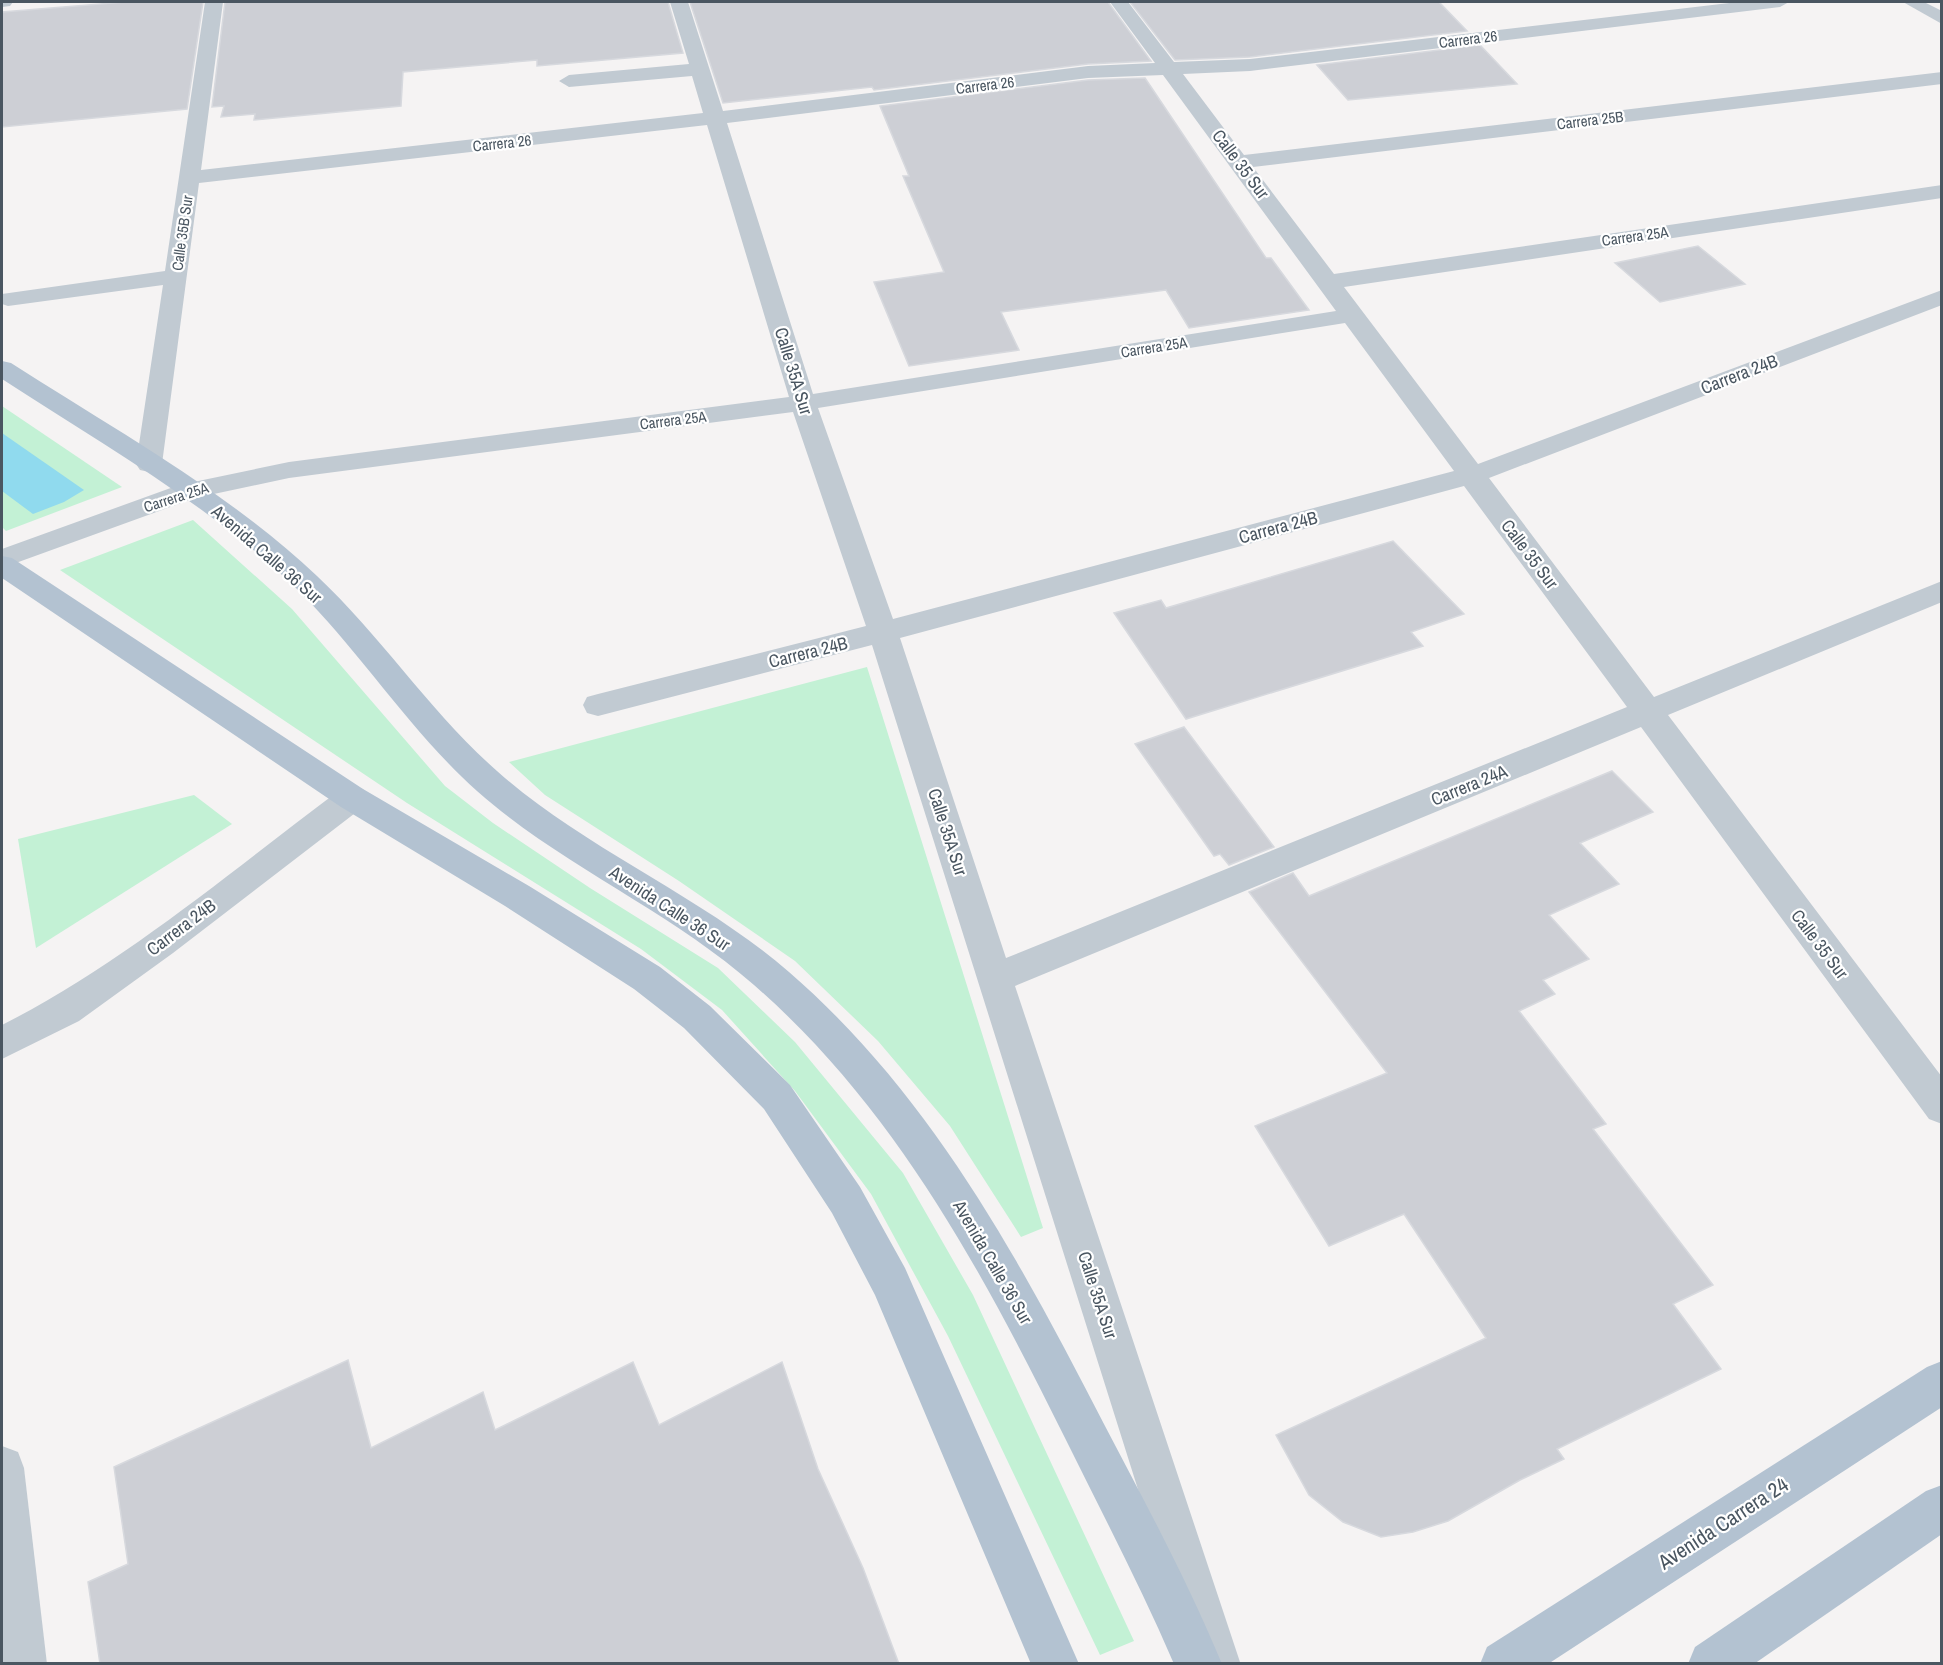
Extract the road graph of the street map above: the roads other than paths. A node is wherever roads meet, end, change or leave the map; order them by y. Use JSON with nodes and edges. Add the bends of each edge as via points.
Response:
{"nodes":[{"id":1,"x":214,"y":2,"type":"edge"},
{"id":2,"x":680,"y":2,"type":"edge"},
{"id":3,"x":1119,"y":2,"type":"edge"},
{"id":4,"x":1780,"y":2,"type":"edge"},
{"id":5,"x":1912,"y":2,"type":"edge"},
{"id":6,"x":1941,"y":19,"type":"edge"},
{"id":7,"x":701,"y":69,"type":"junction"},
{"id":8,"x":1170,"y":69,"type":"junction"},
{"id":9,"x":1941,"y":78,"type":"edge"},
{"id":10,"x":569,"y":81,"type":"dead end"},
{"id":11,"x":717,"y":118,"type":"junction"},
{"id":12,"x":1239,"y":162,"type":"junction"},
{"id":13,"x":190,"y":178,"type":"junction"},
{"id":14,"x":1941,"y":191,"type":"edge"},
{"id":15,"x":176,"y":276,"type":"junction"},
{"id":16,"x":1328,"y":282,"type":"junction"},
{"id":17,"x":1941,"y":297,"type":"edge"},
{"id":18,"x":8,"y":299,"type":"dead end"},
{"id":19,"x":1354,"y":315,"type":"junction"},
{"id":20,"x":2,"y":368,"type":"edge"},
{"id":21,"x":803,"y":403,"type":"junction"},
{"id":22,"x":148,"y":464,"type":"junction"},
{"id":23,"x":1472,"y":476,"type":"junction"},
{"id":24,"x":189,"y":491,"type":"junction"},
{"id":25,"x":2,"y":559,"type":"edge"},
{"id":26,"x":2,"y":565,"type":"edge"},
{"id":27,"x":1941,"y":591,"type":"edge"},
{"id":28,"x":883,"y":632,"type":"junction"},
{"id":29,"x":598,"y":705,"type":"dead end"},
{"id":30,"x":1647,"y":712,"type":"junction"},
{"id":31,"x":352,"y":798,"type":"junction"},
{"id":32,"x":996,"y":978,"type":"junction"},
{"id":33,"x":2,"y":1043,"type":"edge"},
{"id":34,"x":1941,"y":1107,"type":"edge"},
{"id":35,"x":1941,"y":1382,"type":"edge"},
{"id":36,"x":2,"y":1468,"type":"edge"},
{"id":37,"x":1941,"y":1508,"type":"edge"},
{"id":38,"x":15,"y":1643,"type":"edge"},
{"id":39,"x":1055,"y":1664,"type":"edge"},
{"id":40,"x":1198,"y":1664,"type":"edge"},
{"id":41,"x":1217,"y":1664,"type":"edge"},
{"id":42,"x":1504,"y":1664,"type":"edge"},
{"id":43,"x":1712,"y":1664,"type":"edge"}],
"edges":[{"from":1,"to":13,"type":"street","name":"Calle 35B Sur"},
{"from":2,"to":7,"type":"street","name":"Calle 35A Sur"},
{"from":3,"to":8,"type":"street","name":"Calle 35 Sur"},
{"from":4,"to":8,"type":"street","name":"Carrera 26","via":[[1250,65]]},
{"from":5,"to":6,"type":"street"},
{"from":7,"to":10,"type":"street"},
{"from":7,"to":11,"type":"street","name":"Calle 35A Sur"},
{"from":8,"to":11,"type":"street","name":"Carrera 26","via":[[1088,72]]},
{"from":8,"to":12,"type":"street","name":"Calle 35 Sur"},
{"from":9,"to":12,"type":"street","name":"Carrera 25B"},
{"from":11,"to":13,"type":"street","name":"Carrera 26"},
{"from":11,"to":21,"type":"street","name":"Calle 35A Sur"},
{"from":12,"to":16,"type":"street","name":"Calle 35 Sur"},
{"from":13,"to":15,"type":"street","name":"Calle 35B Sur"},
{"from":14,"to":16,"type":"street","name":"Carrera 25A"},
{"from":15,"to":18,"type":"street"},
{"from":15,"to":22,"type":"street","name":"Calle 35B Sur"},
{"from":16,"to":19,"type":"street","name":"Calle 35 Sur"},
{"from":17,"to":23,"type":"street","name":"Carrera 24B"},
{"from":19,"to":21,"type":"street","name":"Carrera 25A"},
{"from":19,"to":23,"type":"street","name":"Calle 35 Sur"},
{"from":20,"to":22,"type":"main road","name":"Avenida Calle 36 Sur"},
{"from":21,"to":24,"type":"street","name":"Carrera 25A","via":[[289,470]]},
{"from":21,"to":28,"type":"street","name":"Calle 35A Sur"},
{"from":22,"to":24,"type":"main road","name":"Avenida Calle 36 Sur"},
{"from":23,"to":28,"type":"street","name":"Carrera 24B"},
{"from":23,"to":30,"type":"street","name":"Calle 35 Sur"},
{"from":24,"to":25,"type":"street","name":"Carrera 25A"},
{"from":24,"to":40,"type":"main road","name":"Avenida Calle 36 Sur","via":[[226,515],[308,584],[431,726],[485,780],[536,820],[693,918],[744,957],[806,1010],[887,1096],[953,1193],[1018,1304],[1164,1587]]},
{"from":26,"to":31,"type":"main road"},
{"from":27,"to":30,"type":"street","name":"Carrera 24A"},
{"from":28,"to":29,"type":"street","name":"Carrera 24B"},
{"from":28,"to":32,"type":"street","name":"Calle 35A Sur"},
{"from":30,"to":32,"type":"street","name":"Carrera 24A"},
{"from":30,"to":34,"type":"street","name":"Calle 35 Sur"},
{"from":31,"to":33,"type":"street","name":"Carrera 24B","via":[[75,1003]]},
{"from":31,"to":39,"type":"main road","via":[[647,978],[697,1017],[777,1097],[846,1200],[890,1282]]},
{"from":32,"to":41,"type":"street","name":"Calle 35A Sur"},
{"from":35,"to":42,"type":"main road","name":"Avenida Carrera 24"},
{"from":36,"to":38,"type":"street"},
{"from":37,"to":43,"type":"main road"}]}
